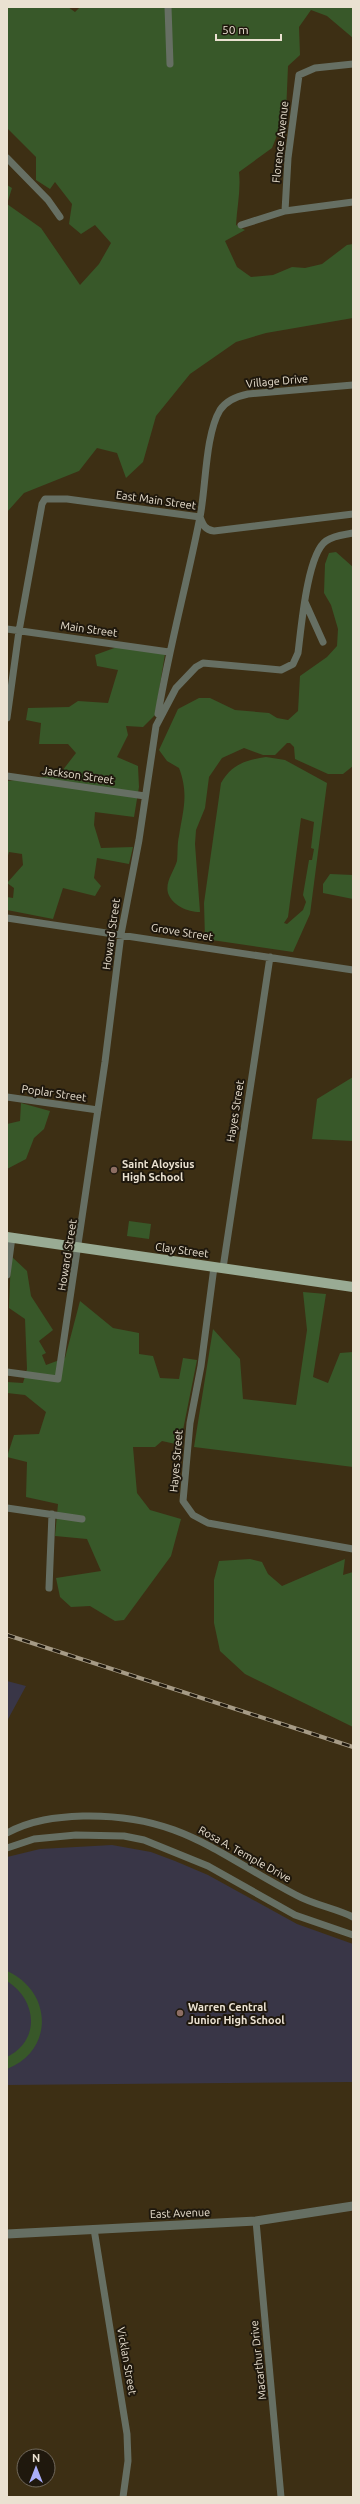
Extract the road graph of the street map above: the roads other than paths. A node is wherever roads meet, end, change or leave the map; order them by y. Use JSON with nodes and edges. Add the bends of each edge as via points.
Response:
{"nodes":[{"id":1,"x":168,"y":7,"type":"edge"},
{"id":2,"x":170,"y":64,"type":"dead end"},
{"id":3,"x":353,"y":64,"type":"edge"},
{"id":4,"x":7,"y":158,"type":"edge"},
{"id":5,"x":353,"y":202,"type":"edge"},
{"id":6,"x":286,"y":210,"type":"junction"},
{"id":7,"x":60,"y":217,"type":"dead end"},
{"id":8,"x":241,"y":225,"type":"dead end"},
{"id":9,"x":353,"y":385,"type":"edge"},
{"id":10,"x":353,"y":514,"type":"edge"},
{"id":11,"x":200,"y":517,"type":"junction"},
{"id":12,"x":353,"y":533,"type":"edge"},
{"id":13,"x":305,"y":602,"type":"junction"},
{"id":14,"x":7,"y":629,"type":"edge"},
{"id":15,"x":19,"y":631,"type":"junction"},
{"id":16,"x":323,"y":642,"type":"dead end"},
{"id":17,"x":169,"y":652,"type":"junction"},
{"id":18,"x":7,"y":718,"type":"edge"},
{"id":19,"x":156,"y":726,"type":"junction"},
{"id":20,"x":7,"y":776,"type":"edge"},
{"id":21,"x":145,"y":796,"type":"junction"},
{"id":22,"x":7,"y":918,"type":"edge"},
{"id":23,"x":121,"y":934,"type":"junction"},
{"id":24,"x":270,"y":957,"type":"junction"},
{"id":25,"x":353,"y":970,"type":"edge"},
{"id":26,"x":7,"y":1098,"type":"edge"},
{"id":27,"x":98,"y":1110,"type":"junction"},
{"id":28,"x":10,"y":1237,"type":"edge"},
{"id":29,"x":79,"y":1247,"type":"junction"},
{"id":30,"x":218,"y":1267,"type":"junction"},
{"id":31,"x":7,"y":1275,"type":"edge"},
{"id":32,"x":353,"y":1287,"type":"edge"},
{"id":33,"x":7,"y":1372,"type":"edge"},
{"id":34,"x":7,"y":1508,"type":"edge"},
{"id":35,"x":52,"y":1514,"type":"junction"},
{"id":36,"x":82,"y":1519,"type":"dead end"},
{"id":37,"x":353,"y":1549,"type":"edge"},
{"id":38,"x":49,"y":1588,"type":"dead end"},
{"id":39,"x":7,"y":1833,"type":"edge"},
{"id":40,"x":7,"y":1848,"type":"edge"},
{"id":41,"x":353,"y":1917,"type":"edge"},
{"id":42,"x":353,"y":1935,"type":"edge"},
{"id":43,"x":353,"y":2206,"type":"edge"},
{"id":44,"x":256,"y":2222,"type":"junction"},
{"id":45,"x":94,"y":2229,"type":"junction"},
{"id":46,"x":7,"y":2234,"type":"edge"},
{"id":47,"x":123,"y":2497,"type":"edge"},
{"id":48,"x":281,"y":2497,"type":"edge"}],
"edges":[{"from":1,"to":2,"type":"street"},
{"from":3,"to":6,"type":"street","name":"Florence Avenue","via":[[315,68],[299,75],[288,158]]},
{"from":4,"to":7,"type":"street","via":[[48,200]]},
{"from":5,"to":6,"type":"street"},
{"from":6,"to":8,"type":"street"},
{"from":9,"to":11,"type":"street","name":"Village Drive","via":[[248,394],[227,403],[221,409],[213,427]]},
{"from":10,"to":11,"type":"street","name":"East Main Street","via":[[214,531],[202,525]]},
{"from":11,"to":15,"type":"street","name":"East Main Street","via":[[67,499],[45,499]]},
{"from":11,"to":17,"type":"street"},
{"from":12,"to":13,"type":"street","name":"Howard Street","via":[[336,536],[320,546],[314,560]]},
{"from":13,"to":16,"type":"street"},
{"from":13,"to":19,"type":"street","name":"Howard Street","via":[[298,654],[293,664],[281,670],[203,663],[176,688]]},
{"from":14,"to":15,"type":"street","name":"Main Street"},
{"from":15,"to":17,"type":"street","name":"Main Street"},
{"from":15,"to":18,"type":"street"},
{"from":17,"to":19,"type":"street"},
{"from":19,"to":21,"type":"street","name":"Howard Street"},
{"from":20,"to":21,"type":"street","name":"Jackson Street"},
{"from":21,"to":23,"type":"street","name":"Howard Street"},
{"from":22,"to":23,"type":"street","name":"Grove Street"},
{"from":23,"to":24,"type":"street","name":"Grove Street"},
{"from":23,"to":27,"type":"street","name":"Howard Street"},
{"from":24,"to":25,"type":"street","name":"Grove Street"},
{"from":24,"to":30,"type":"street","name":"Hayes Street"},
{"from":26,"to":27,"type":"street","name":"Poplar Street"},
{"from":27,"to":29,"type":"street","name":"Howard Street"},
{"from":28,"to":29,"type":"main road","name":"Clay Street"},
{"from":28,"to":31,"type":"street"},
{"from":29,"to":30,"type":"main road","name":"Clay Street"},
{"from":29,"to":33,"type":"street","name":"Howard Street","via":[[58,1379]]},
{"from":30,"to":32,"type":"main road","name":"Clay Street"},
{"from":30,"to":37,"type":"street","name":"Hayes Street","via":[[190,1423],[183,1501],[193,1515],[208,1523]]},
{"from":34,"to":35,"type":"street"},
{"from":35,"to":36,"type":"street"},
{"from":35,"to":38,"type":"street"},
{"from":39,"to":41,"type":"street","name":"Rosa A. Temple Drive","via":[[36,1822],[71,1816],[106,1816],[150,1821],[207,1843],[297,1896]]},
{"from":40,"to":42,"type":"street","via":[[34,1839],[76,1835],[124,1836],[144,1840],[208,1866],[295,1915]]},
{"from":43,"to":44,"type":"street","name":"East Avenue"},
{"from":44,"to":45,"type":"street","name":"East Avenue"},
{"from":44,"to":48,"type":"street","name":"Macarthur Drive"},
{"from":45,"to":46,"type":"street","name":"East Avenue"},
{"from":45,"to":47,"type":"street","name":"Vicklan Street","via":[[127,2434],[128,2461]]}]}
